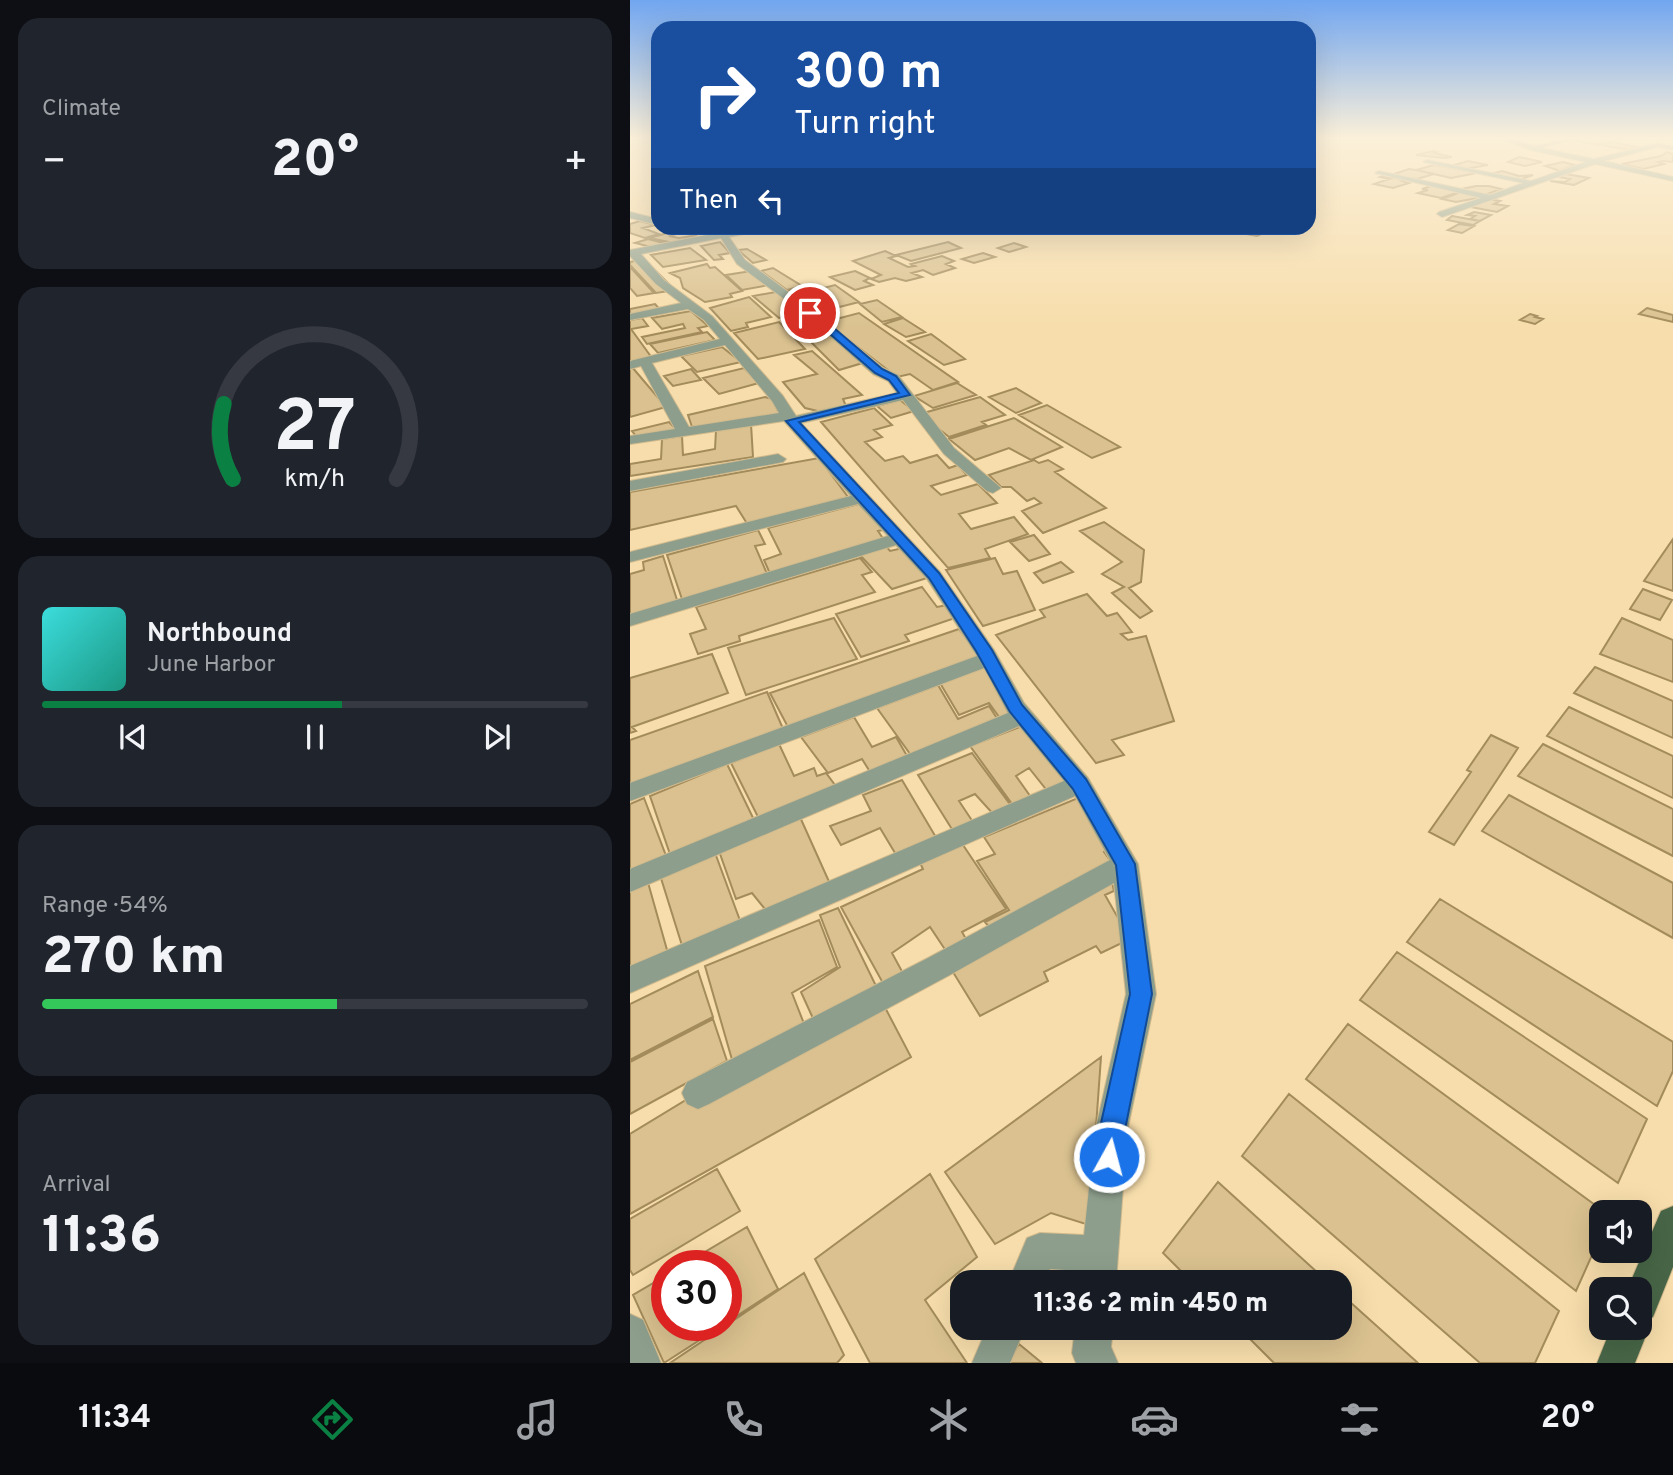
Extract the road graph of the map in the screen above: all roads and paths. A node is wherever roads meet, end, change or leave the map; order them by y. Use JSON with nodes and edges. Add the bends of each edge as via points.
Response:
{"nodes":[{"id":1,"x":1476,"y":202,"type":"edge"},
{"id":2,"x":1442,"y":214,"type":"dead end"},
{"id":3,"x":630,"y":215,"type":"edge"},
{"id":4,"x":651,"y":220,"type":"edge"},
{"id":5,"x":719,"y":235,"type":"edge"},
{"id":6,"x":728,"y":235,"type":"edge"},
{"id":7,"x":724,"y":236,"type":"junction"},
{"id":8,"x":677,"y":298,"type":"junction"},
{"id":9,"x":630,"y":317,"type":"edge"},
{"id":10,"x":726,"y":341,"type":"junction"},
{"id":11,"x":637,"y":363,"type":"edge"},
{"id":12,"x":905,"y":395,"type":"junction"},
{"id":13,"x":790,"y":418,"type":"junction"},
{"id":14,"x":684,"y":431,"type":"junction"},
{"id":15,"x":630,"y":440,"type":"edge"},
{"id":16,"x":778,"y":460,"type":"dead end"},
{"id":17,"x":630,"y":486,"type":"edge"},
{"id":18,"x":993,"y":488,"type":"dead end"},
{"id":19,"x":861,"y":498,"type":"junction"},
{"id":20,"x":900,"y":538,"type":"junction"},
{"id":21,"x":630,"y":556,"type":"edge"},
{"id":22,"x":630,"y":620,"type":"edge"},
{"id":23,"x":988,"y":659,"type":"junction"},
{"id":24,"x":1022,"y":716,"type":"junction"},
{"id":25,"x":1080,"y":784,"type":"junction"},
{"id":26,"x":630,"y":792,"type":"edge"},
{"id":27,"x":1125,"y":864,"type":"junction"},
{"id":28,"x":630,"y":881,"type":"edge"},
{"id":29,"x":630,"y":981,"type":"edge"},
{"id":30,"x":698,"y":1093,"type":"dead end"},
{"id":31,"x":1673,"y":1223,"type":"edge"},
{"id":32,"x":1099,"y":1269,"type":"edge"},
{"id":33,"x":1032,"y":1270,"type":"edge"},
{"id":34,"x":1651,"y":1277,"type":"edge"},
{"id":35,"x":1001,"y":1340,"type":"edge"},
{"id":36,"x":1625,"y":1340,"type":"edge"},
{"id":37,"x":991,"y":1363,"type":"edge"},
{"id":38,"x":1616,"y":1363,"type":"edge"}],
"edges":[{"from":1,"to":2,"type":"street"},
{"from":3,"to":4,"type":"street"},
{"from":5,"to":7,"type":"street"},
{"from":6,"to":7,"type":"street"},
{"from":7,"to":8,"type":"street","via":[[630,253]]},
{"from":7,"to":12,"type":"street","via":[[741,261],[878,371],[893,378]]},
{"from":8,"to":9,"type":"street"},
{"from":8,"to":10,"type":"street","via":[[708,318]]},
{"from":10,"to":11,"type":"street"},
{"from":10,"to":13,"type":"street"},
{"from":11,"to":14,"type":"street"},
{"from":12,"to":13,"type":"street"},
{"from":12,"to":18,"type":"street","via":[[949,451]]},
{"from":13,"to":14,"type":"street"},
{"from":13,"to":19,"type":"street"},
{"from":14,"to":15,"type":"street"},
{"from":16,"to":17,"type":"street"},
{"from":19,"to":20,"type":"street"},
{"from":19,"to":21,"type":"street"},
{"from":20,"to":22,"type":"street"},
{"from":20,"to":23,"type":"street","via":[[934,576]]},
{"from":23,"to":24,"type":"street"},
{"from":23,"to":26,"type":"street"},
{"from":24,"to":25,"type":"street"},
{"from":24,"to":28,"type":"street"},
{"from":25,"to":27,"type":"street"},
{"from":25,"to":29,"type":"street"},
{"from":27,"to":30,"type":"street"},
{"from":27,"to":32,"type":"street","via":[[1141,994],[1111,1132]]},
{"from":31,"to":34,"type":"main road"},
{"from":32,"to":33,"type":"street","via":[[1040,1251]]},
{"from":35,"to":37,"type":"street"},
{"from":36,"to":38,"type":"main road"}]}
